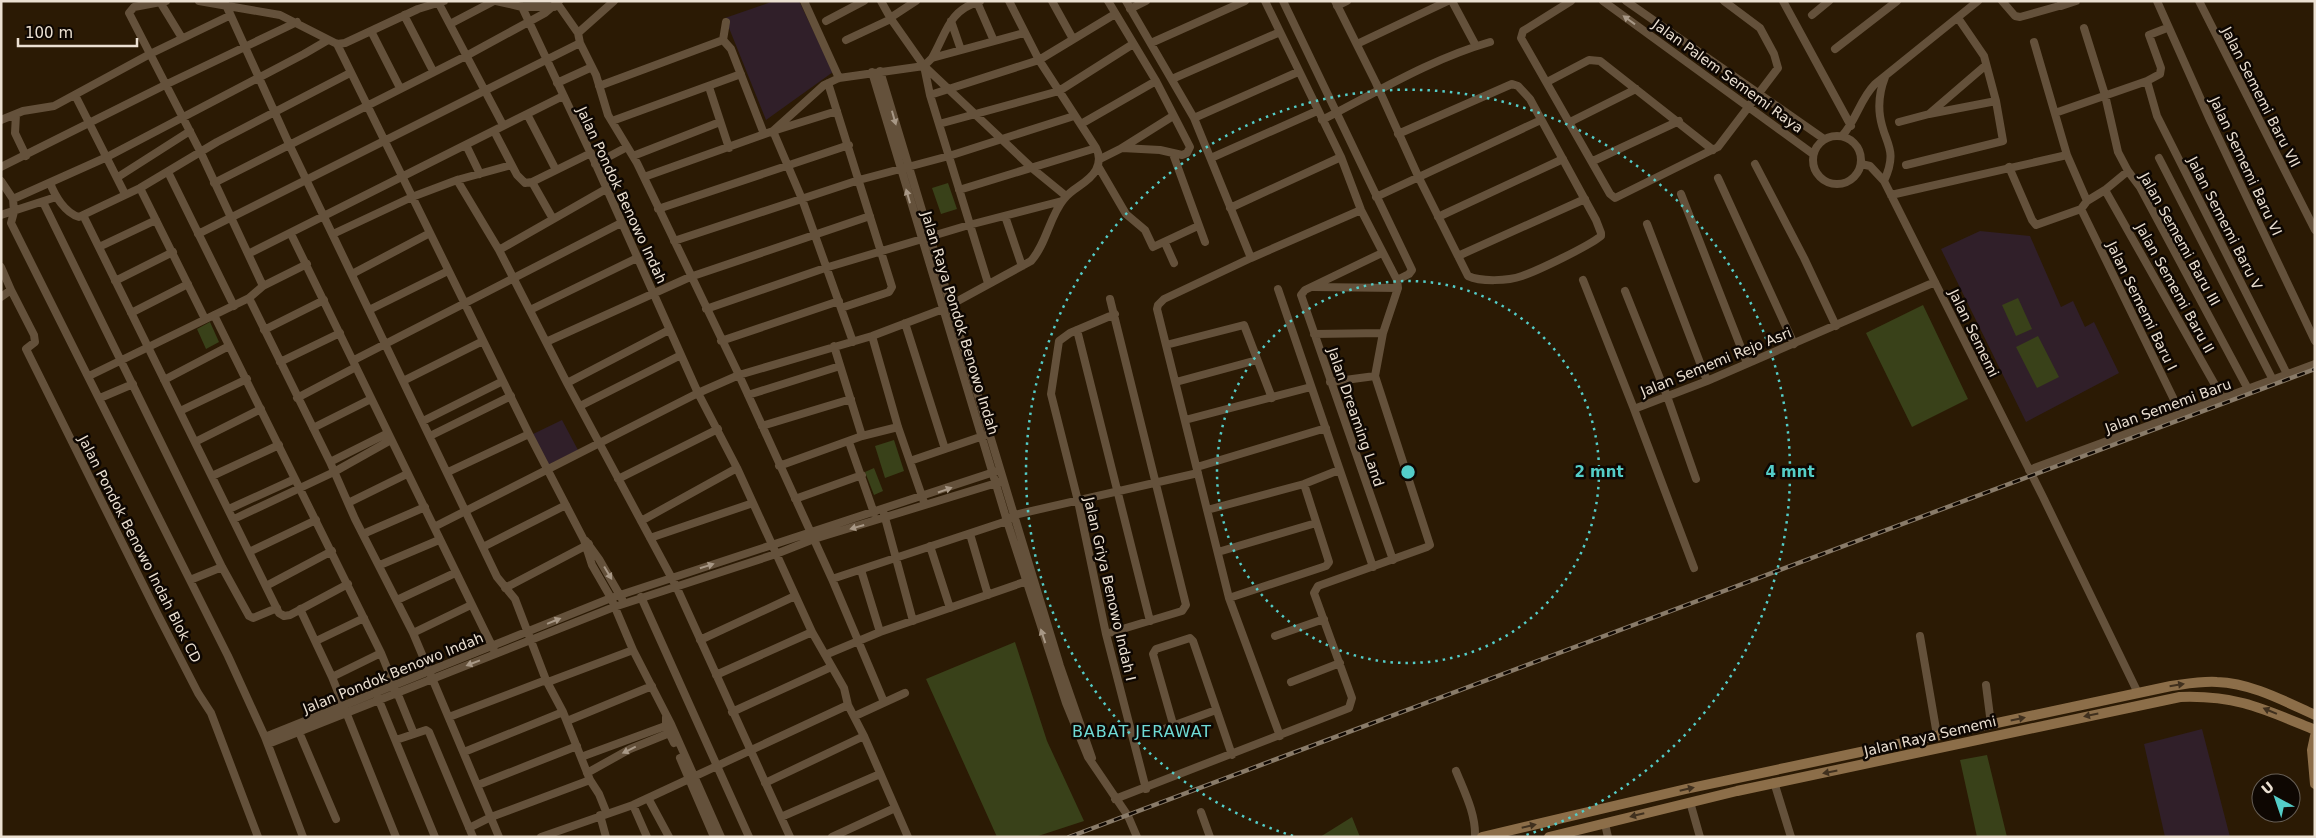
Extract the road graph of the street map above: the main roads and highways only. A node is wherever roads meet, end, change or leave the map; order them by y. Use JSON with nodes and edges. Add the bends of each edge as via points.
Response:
{"nodes":[{"id":1,"x":2315,"y":715,"type":"edge"},
{"id":2,"x":1963,"y":730,"type":"junction"},
{"id":3,"x":2315,"y":730,"type":"edge"},
{"id":4,"x":2315,"y":736,"type":"edge"},
{"id":5,"x":1966,"y":741,"type":"junction"},
{"id":6,"x":1858,"y":753,"type":"junction"},
{"id":7,"x":1861,"y":765,"type":"junction"},
{"id":8,"x":2315,"y":784,"type":"edge"},
{"id":9,"x":1607,"y":831,"type":"edge"},
{"id":10,"x":1482,"y":837,"type":"edge"},
{"id":11,"x":1549,"y":837,"type":"edge"}],
"edges":[{"from":2,"to":1,"type":"main road","name":"Jalan Raya Sememi","one_way":true,"via":[[2171,686],[2218,682],[2248,688]]},
{"from":2,"to":5,"type":"main road"},
{"from":2,"to":6,"type":"main road","name":"Jalan Raya Sememi"},
{"from":3,"to":5,"type":"main road","name":"Jalan Raya Sememi","one_way":true,"via":[[2244,702],[2191,696]]},
{"from":4,"to":8,"type":"main road","via":[[2312,750]]},
{"from":5,"to":7,"type":"main road","name":"Jalan Raya Sememi"},
{"from":6,"to":7,"type":"main road"},
{"from":10,"to":6,"type":"main road","name":"Jalan Raya Sememi","one_way":true},
{"from":7,"to":9,"type":"main road","name":"Jalan Raya Sememi","one_way":true},
{"from":9,"to":11,"type":"main road","name":"Jalan Raya Sememi"}]}
